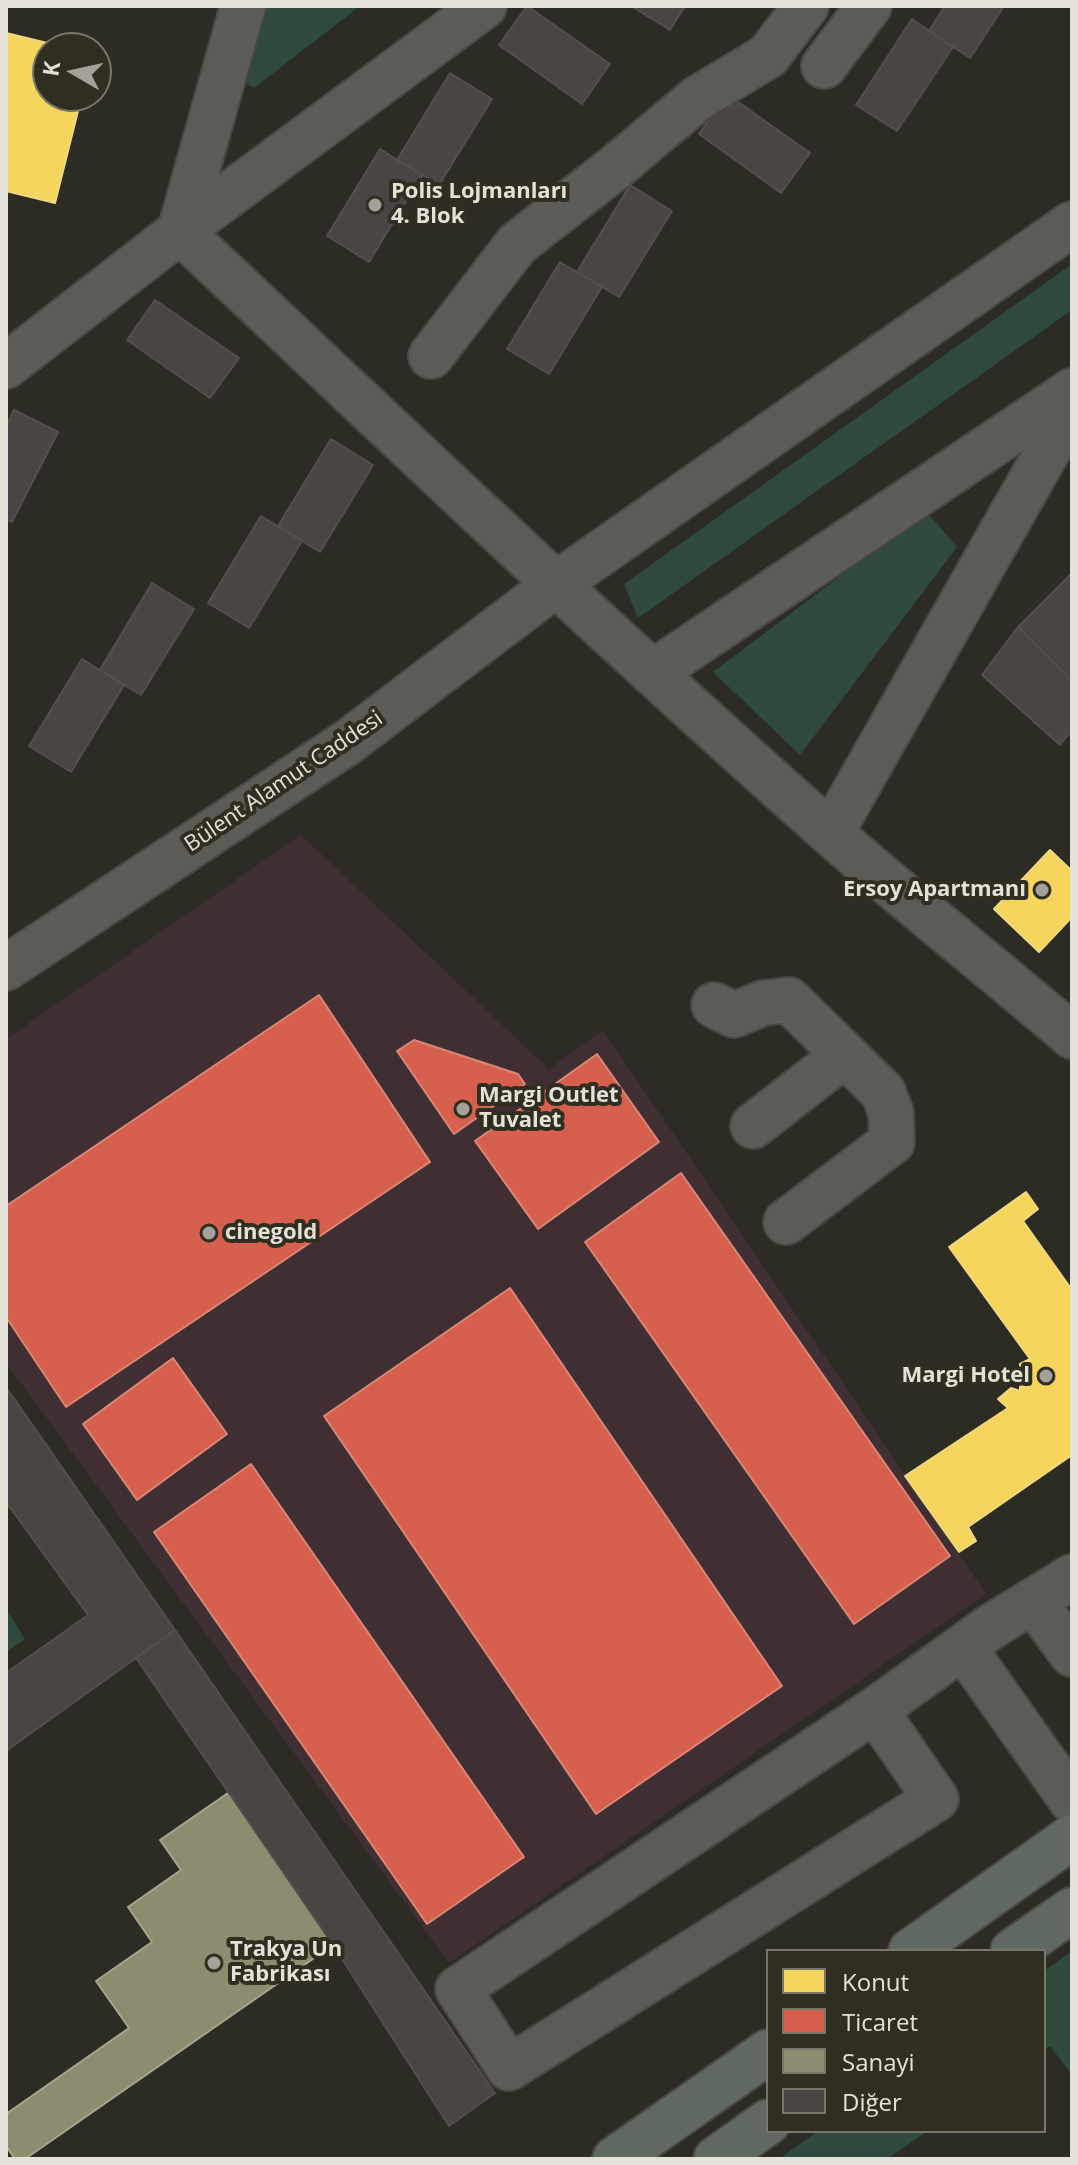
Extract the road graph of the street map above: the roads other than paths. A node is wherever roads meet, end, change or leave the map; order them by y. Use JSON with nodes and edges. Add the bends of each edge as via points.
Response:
{"nodes":[{"id":1,"x":243,"y":6,"type":"edge"},
{"id":2,"x":484,"y":6,"type":"edge"},
{"id":3,"x":806,"y":6,"type":"edge"},
{"id":4,"x":869,"y":6,"type":"edge"},
{"id":5,"x":824,"y":66,"type":"dead end"},
{"id":6,"x":1072,"y":224,"type":"edge"},
{"id":7,"x":180,"y":231,"type":"junction"},
{"id":8,"x":431,"y":356,"type":"dead end"},
{"id":9,"x":6,"y":366,"type":"edge"},
{"id":10,"x":1072,"y":391,"type":"edge"},
{"id":11,"x":1072,"y":408,"type":"edge"},
{"id":12,"x":555,"y":585,"type":"junction"},
{"id":13,"x":652,"y":673,"type":"junction"},
{"id":14,"x":831,"y":833,"type":"junction"},
{"id":15,"x":6,"y":968,"type":"edge"},
{"id":16,"x":714,"y":1005,"type":"dead end"},
{"id":17,"x":1067,"y":1023,"type":"edge"},
{"id":18,"x":843,"y":1056,"type":"junction"},
{"id":19,"x":753,"y":1126,"type":"dead end"},
{"id":20,"x":786,"y":1222,"type":"dead end"},
{"id":21,"x":1072,"y":1577,"type":"edge"},
{"id":22,"x":1033,"y":1601,"type":"junction"},
{"id":23,"x":963,"y":1647,"type":"junction"},
{"id":24,"x":1072,"y":1654,"type":"edge"},
{"id":25,"x":875,"y":1710,"type":"junction"},
{"id":26,"x":1072,"y":1801,"type":"edge"},
{"id":27,"x":1072,"y":1837,"type":"edge"},
{"id":28,"x":1072,"y":1910,"type":"edge"},
{"id":29,"x":914,"y":1949,"type":"edge"},
{"id":30,"x":1016,"y":1949,"type":"edge"},
{"id":31,"x":766,"y":2053,"type":"edge"},
{"id":32,"x":766,"y":2123,"type":"edge"},
{"id":33,"x":615,"y":2159,"type":"edge"},
{"id":34,"x":716,"y":2159,"type":"edge"}],
"edges":[{"from":1,"to":7,"type":"street"},
{"from":2,"to":7,"type":"street"},
{"from":3,"to":8,"type":"street","via":[[768,56],[698,98],[517,244]]},
{"from":4,"to":5,"type":"street"},
{"from":6,"to":12,"type":"street","name":"Bülent Alamut Caddesi"},
{"from":7,"to":9,"type":"street"},
{"from":7,"to":12,"type":"street"},
{"from":10,"to":13,"type":"street"},
{"from":11,"to":14,"type":"street"},
{"from":12,"to":13,"type":"street"},
{"from":12,"to":15,"type":"street","name":"Bülent Alamut Caddesi","via":[[348,742]]},
{"from":13,"to":14,"type":"street"},
{"from":14,"to":17,"type":"street"},
{"from":16,"to":18,"type":"street","via":[[734,1015],[789,1000]]},
{"from":18,"to":19,"type":"street"},
{"from":18,"to":20,"type":"street","via":[[883,1092],[891,1113],[892,1142]]},
{"from":21,"to":22,"type":"street"},
{"from":22,"to":23,"type":"street"},
{"from":22,"to":24,"type":"street"},
{"from":23,"to":25,"type":"street"},
{"from":23,"to":26,"type":"street"},
{"from":25,"to":25,"type":"street","via":[[458,1989],[509,2068],[936,1799]]},
{"from":27,"to":29,"type":"main road"},
{"from":28,"to":30,"type":"main road"},
{"from":31,"to":33,"type":"main road"},
{"from":32,"to":34,"type":"main road"}]}
